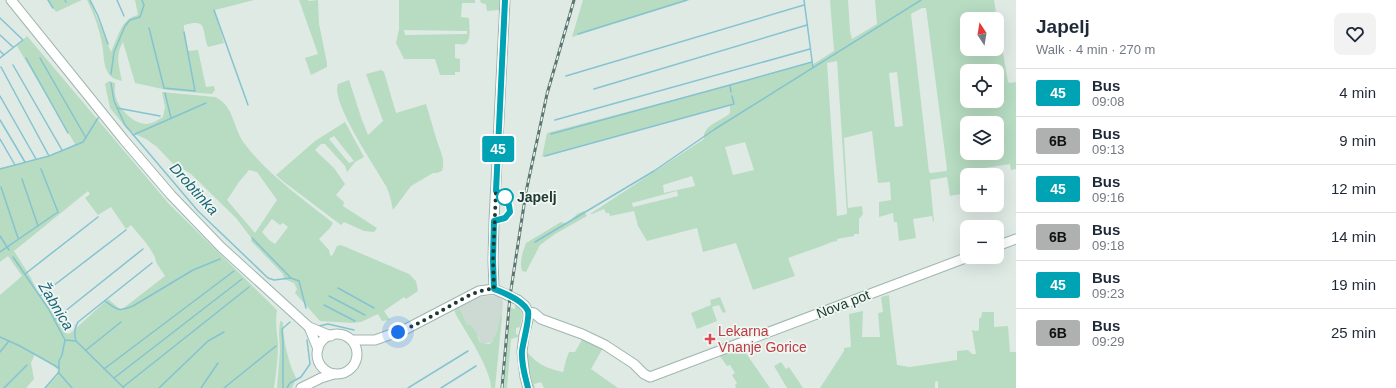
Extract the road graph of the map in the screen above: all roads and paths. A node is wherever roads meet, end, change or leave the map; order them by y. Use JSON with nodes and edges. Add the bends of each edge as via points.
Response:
{"nodes":[{"id":1,"x":11,"y":0,"type":"edge"},
{"id":2,"x":505,"y":0,"type":"edge"},
{"id":3,"x":1016,"y":239,"type":"edge"},
{"id":4,"x":1004,"y":243,"type":"edge"},
{"id":5,"x":960,"y":260,"type":"edge"},
{"id":6,"x":494,"y":289,"type":"junction"},
{"id":7,"x":528,"y":316,"type":"junction"},
{"id":8,"x":309,"y":327,"type":"junction"},
{"id":9,"x":331,"y":336,"type":"junction"},
{"id":10,"x":352,"y":340,"type":"junction"},
{"id":11,"x":375,"y":340,"type":"junction"},
{"id":12,"x":318,"y":349,"type":"junction"},
{"id":13,"x":357,"y":354,"type":"junction"},
{"id":14,"x":318,"y":360,"type":"junction"},
{"id":15,"x":334,"y":374,"type":"junction"},
{"id":16,"x":301,"y":388,"type":"edge"},
{"id":17,"x":528,"y":388,"type":"edge"}],
"edges":[{"from":1,"to":8,"type":"main road","via":[[171,195],[221,247]]},
{"from":2,"to":6,"type":"main road","via":[[494,229]]},
{"from":3,"to":4,"type":"main road"},
{"from":5,"to":7,"type":"main road","name":"Nova pot","via":[[650,377],[605,345],[542,319]]},
{"from":6,"to":7,"type":"main road","via":[[518,300],[525,306]]},
{"from":6,"to":11,"type":"main road","via":[[479,291],[406,329]]},
{"from":7,"to":17,"type":"main road","via":[[522,352]]},
{"from":8,"to":9,"type":"main road"},
{"from":8,"to":12,"type":"main road"},
{"from":9,"to":10,"type":"main road","via":[[344,336]]},
{"from":9,"to":12,"type":"main road","via":[[321,343]]},
{"from":10,"to":11,"type":"main road"},
{"from":10,"to":13,"type":"main road"},
{"from":11,"to":13,"type":"main road"},
{"from":12,"to":14,"type":"main road"},
{"from":13,"to":15,"type":"main road","via":[[352,368],[341,374]]},
{"from":14,"to":15,"type":"main road","via":[[324,369]]},
{"from":14,"to":16,"type":"main road","via":[[316,372]]},
{"from":15,"to":16,"type":"main road"}]}
